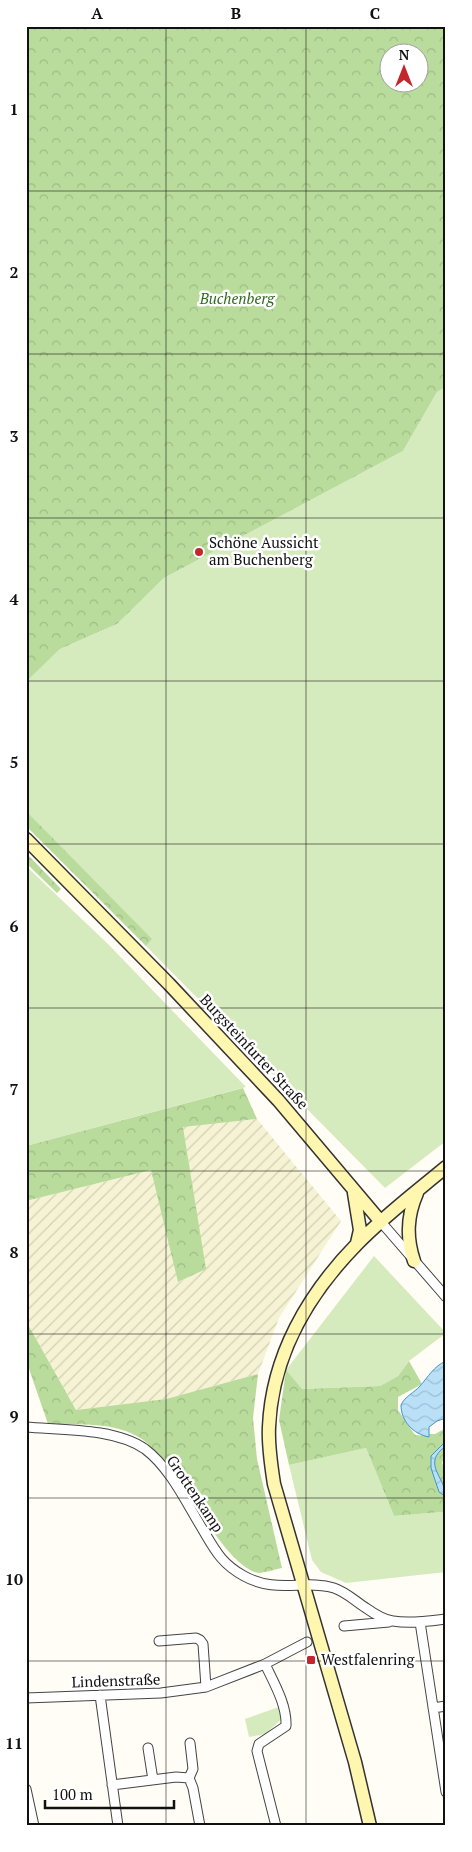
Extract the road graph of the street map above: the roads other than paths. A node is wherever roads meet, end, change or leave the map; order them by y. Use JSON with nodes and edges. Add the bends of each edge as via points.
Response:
{"nodes":[{"id":1,"x":26,"y":839,"type":"edge"},
{"id":2,"x":446,"y":1167,"type":"edge"},
{"id":3,"x":354,"y":1191,"type":"junction"},
{"id":4,"x":418,"y":1191,"type":"junction"},
{"id":5,"x":381,"y":1222,"type":"junction"},
{"id":6,"x":357,"y":1243,"type":"junction"},
{"id":7,"x":414,"y":1261,"type":"junction"},
{"id":8,"x":446,"y":1297,"type":"edge"},
{"id":9,"x":26,"y":1428,"type":"edge"},
{"id":10,"x":304,"y":1586,"type":"junction"},
{"id":11,"x":446,"y":1620,"type":"edge"},
{"id":12,"x":392,"y":1621,"type":"junction"},
{"id":13,"x":420,"y":1622,"type":"junction"},
{"id":14,"x":344,"y":1626,"type":"dead end"},
{"id":15,"x":159,"y":1641,"type":"dead end"},
{"id":16,"x":307,"y":1642,"type":"dead end"},
{"id":17,"x":265,"y":1664,"type":"junction"},
{"id":18,"x":206,"y":1687,"type":"junction"},
{"id":19,"x":100,"y":1695,"type":"junction"},
{"id":20,"x":26,"y":1698,"type":"edge"},
{"id":21,"x":446,"y":1706,"type":"edge"},
{"id":22,"x":433,"y":1708,"type":"junction"},
{"id":23,"x":190,"y":1743,"type":"dead end"},
{"id":24,"x":148,"y":1748,"type":"dead end"},
{"id":25,"x":189,"y":1778,"type":"junction"},
{"id":26,"x":153,"y":1780,"type":"junction"},
{"id":27,"x":112,"y":1785,"type":"junction"},
{"id":28,"x":26,"y":1789,"type":"edge"},
{"id":29,"x":446,"y":1792,"type":"edge"},
{"id":30,"x":34,"y":1826,"type":"edge"},
{"id":31,"x":118,"y":1826,"type":"edge"},
{"id":32,"x":200,"y":1826,"type":"edge"},
{"id":33,"x":276,"y":1826,"type":"edge"},
{"id":34,"x":370,"y":1826,"type":"edge"}],
"edges":[{"from":1,"to":3,"type":"main road","name":"Burgsteinfurter Straße","via":[[278,1100]]},
{"from":2,"to":4,"type":"main road"},
{"from":3,"to":5,"type":"main road","name":"Burgsteinfurter Straße"},
{"from":3,"to":6,"type":"main road","via":[[360,1230]]},
{"from":4,"to":5,"type":"main road"},
{"from":4,"to":7,"type":"main road","via":[[410,1208],[408,1224]]},
{"from":5,"to":6,"type":"main road"},
{"from":5,"to":7,"type":"street","name":"Burgsteinfurter Straße"},
{"from":6,"to":10,"type":"main road","via":[[305,1310],[292,1333],[274,1381],[269,1453],[274,1484]]},
{"from":7,"to":8,"type":"street","name":"Burgsteinfurter Straße"},
{"from":9,"to":10,"type":"street","name":"Grottenkamp","via":[[112,1435],[144,1449],[167,1472],[224,1563],[246,1577],[273,1586]]},
{"from":10,"to":12,"type":"street","name":"Grottenkamp","via":[[319,1585],[343,1591],[379,1616]]},
{"from":10,"to":34,"type":"main road","via":[[355,1762]]},
{"from":11,"to":13,"type":"street"},
{"from":12,"to":13,"type":"street"},
{"from":12,"to":14,"type":"street"},
{"from":13,"to":22,"type":"street"},
{"from":15,"to":18,"type":"street","via":[[200,1640]]},
{"from":16,"to":17,"type":"street","name":"Lindenstraße"},
{"from":17,"to":18,"type":"street","name":"Lindenstraße"},
{"from":17,"to":33,"type":"street","via":[[286,1717],[286,1726],[259,1744],[257,1751]]},
{"from":18,"to":19,"type":"street","name":"Lindenstraße","via":[[161,1693]]},
{"from":19,"to":20,"type":"street","name":"Lindenstraße"},
{"from":19,"to":27,"type":"street"},
{"from":21,"to":22,"type":"street"},
{"from":22,"to":29,"type":"street"},
{"from":23,"to":25,"type":"street","via":[[193,1769]]},
{"from":24,"to":26,"type":"street"},
{"from":25,"to":26,"type":"street"},
{"from":25,"to":32,"type":"street"},
{"from":26,"to":27,"type":"street"},
{"from":27,"to":31,"type":"street"},
{"from":28,"to":30,"type":"street"}]}
